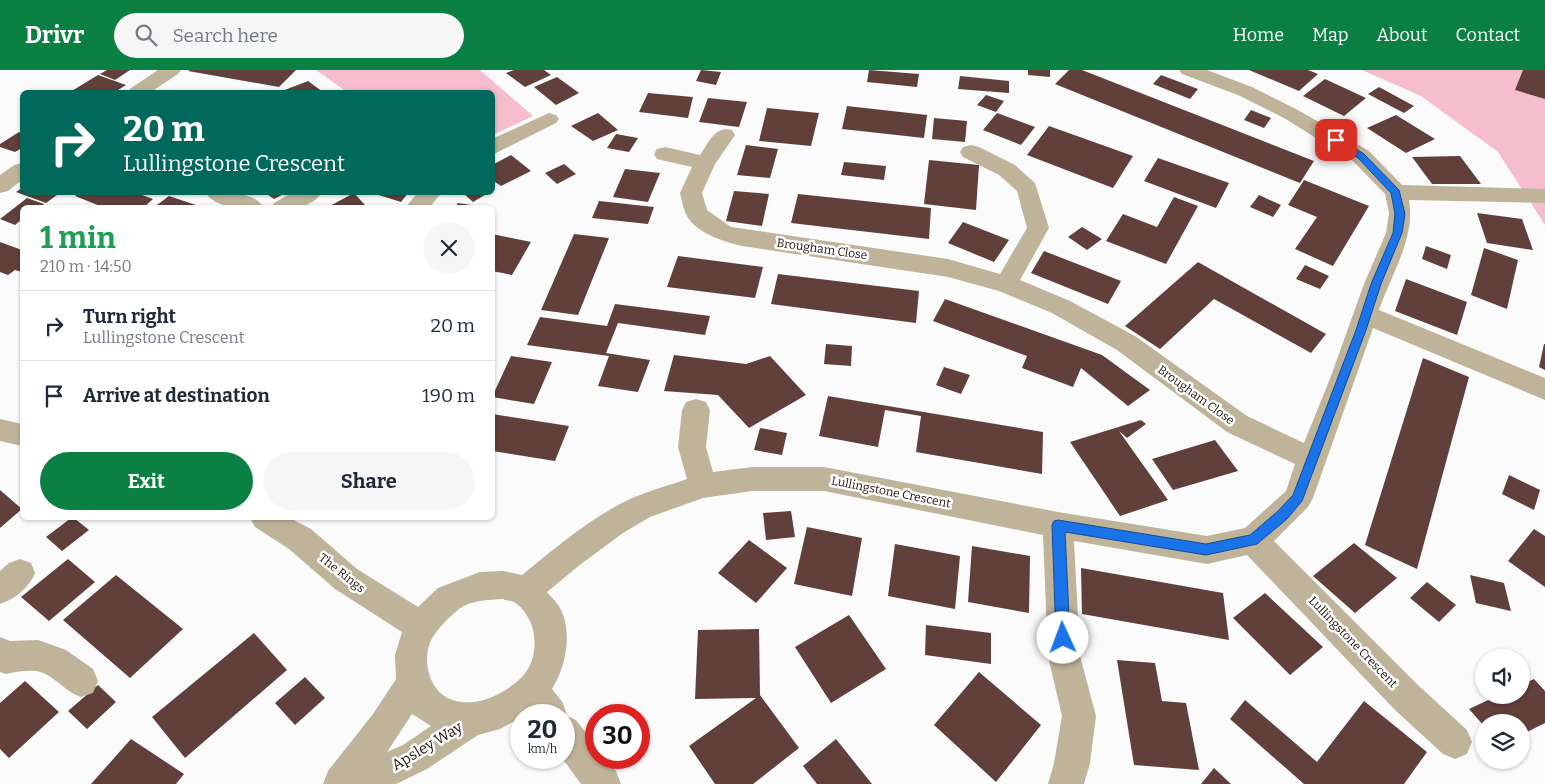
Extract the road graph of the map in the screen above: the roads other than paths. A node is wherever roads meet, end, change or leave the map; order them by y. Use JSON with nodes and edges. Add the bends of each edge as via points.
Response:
{"nodes":[{"id":1,"x":171,"y":70,"type":"edge"},
{"id":2,"x":1189,"y":70,"type":"edge"},
{"id":3,"x":142,"y":90,"type":"edge"},
{"id":4,"x":549,"y":118,"type":"dead end"},
{"id":5,"x":725,"y":135,"type":"dead end"},
{"id":6,"x":513,"y":137,"type":"junction"},
{"id":7,"x":495,"y":146,"type":"edge"},
{"id":8,"x":531,"y":151,"type":"dead end"},
{"id":9,"x":970,"y":152,"type":"dead end"},
{"id":10,"x":665,"y":154,"type":"dead end"},
{"id":11,"x":705,"y":163,"type":"junction"},
{"id":12,"x":1396,"y":192,"type":"junction"},
{"id":13,"x":223,"y":195,"type":"edge"},
{"id":14,"x":306,"y":195,"type":"edge"},
{"id":15,"x":428,"y":195,"type":"edge"},
{"id":16,"x":1544,"y":196,"type":"edge"},
{"id":17,"x":245,"y":205,"type":"edge"},
{"id":18,"x":288,"y":205,"type":"edge"},
{"id":19,"x":419,"y":205,"type":"edge"},
{"id":20,"x":1006,"y":284,"type":"junction"},
{"id":21,"x":1367,"y":315,"type":"junction"},
{"id":22,"x":1545,"y":389,"type":"edge"},
{"id":23,"x":696,"y":410,"type":"dead end"},
{"id":24,"x":0,"y":430,"type":"edge"},
{"id":25,"x":20,"y":435,"type":"edge"},
{"id":26,"x":1311,"y":459,"type":"junction"},
{"id":27,"x":703,"y":486,"type":"junction"},
{"id":28,"x":268,"y":520,"type":"edge"},
{"id":29,"x":1058,"y":525,"type":"junction"},
{"id":30,"x":1253,"y":540,"type":"junction"},
{"id":31,"x":526,"y":591,"type":"junction"},
{"id":32,"x":420,"y":626,"type":"junction"},
{"id":33,"x":2,"y":656,"type":"edge"},
{"id":34,"x":81,"y":681,"type":"dead end"},
{"id":35,"x":413,"y":683,"type":"junction"},
{"id":36,"x":542,"y":702,"type":"edge"},
{"id":37,"x":470,"y":720,"type":"junction"},
{"id":38,"x":1455,"y":742,"type":"dead end"},
{"id":39,"x":575,"y":747,"type":"edge"},
{"id":40,"x":341,"y":784,"type":"edge"},
{"id":41,"x":357,"y":784,"type":"edge"},
{"id":42,"x":603,"y":784,"type":"edge"},
{"id":43,"x":1066,"y":784,"type":"edge"}],
"edges":[{"from":1,"to":3,"type":"street"},
{"from":2,"to":12,"type":"street","via":[[1245,91],[1323,132],[1361,156]]},
{"from":4,"to":6,"type":"street"},
{"from":5,"to":11,"type":"street","name":"Brougham Close"},
{"from":6,"to":7,"type":"street"},
{"from":6,"to":8,"type":"street"},
{"from":9,"to":20,"type":"street","via":[[1007,170],[1027,188],[1038,228]]},
{"from":10,"to":11,"type":"street"},
{"from":11,"to":20,"type":"street","name":"Brougham Close","via":[[691,193],[698,214],[723,233],[948,268]]},
{"from":12,"to":16,"type":"street"},
{"from":12,"to":21,"type":"street","name":"Lullingstone Crescent","via":[[1400,214],[1398,233],[1376,284]]},
{"from":13,"to":17,"type":"street"},
{"from":14,"to":18,"type":"street"},
{"from":15,"to":19,"type":"street"},
{"from":20,"to":26,"type":"street","name":"Brougham Close","via":[[1062,307],[1126,343],[1237,424]]},
{"from":21,"to":22,"type":"street"},
{"from":21,"to":26,"type":"street","name":"Lullingstone Crescent"},
{"from":23,"to":27,"type":"street","via":[[692,447]]},
{"from":24,"to":25,"type":"street"},
{"from":26,"to":30,"type":"street","name":"Lullingstone Crescent","via":[[1298,498]]},
{"from":27,"to":29,"type":"street","name":"Lullingstone Crescent","via":[[752,479],[824,479]]},
{"from":27,"to":31,"type":"street","name":"Lullingstone Crescent","via":[[640,508],[612,524]]},
{"from":28,"to":32,"type":"street","name":"The Rings","via":[[300,539],[346,579]]},
{"from":29,"to":30,"type":"street","name":"Lullingstone Crescent","via":[[1206,550]]},
{"from":29,"to":43,"type":"street","via":[[1064,656],[1079,716]]},
{"from":30,"to":38,"type":"street","name":"Lullingstone Crescent","via":[[1406,697]]},
{"from":31,"to":32,"type":"street","via":[[504,585],[480,586],[449,598]]},
{"from":31,"to":36,"type":"street","via":[[548,617],[551,649],[543,673]]},
{"from":32,"to":35,"type":"street","via":[[411,655]]},
{"from":33,"to":34,"type":"street","via":[[43,656],[55,660]]},
{"from":35,"to":37,"type":"street","via":[[424,702],[444,715]]},
{"from":35,"to":40,"type":"street"},
{"from":36,"to":37,"type":"street"},
{"from":37,"to":41,"type":"street","name":"Apsley Way","via":[[415,757]]},
{"from":39,"to":42,"type":"street"}]}
